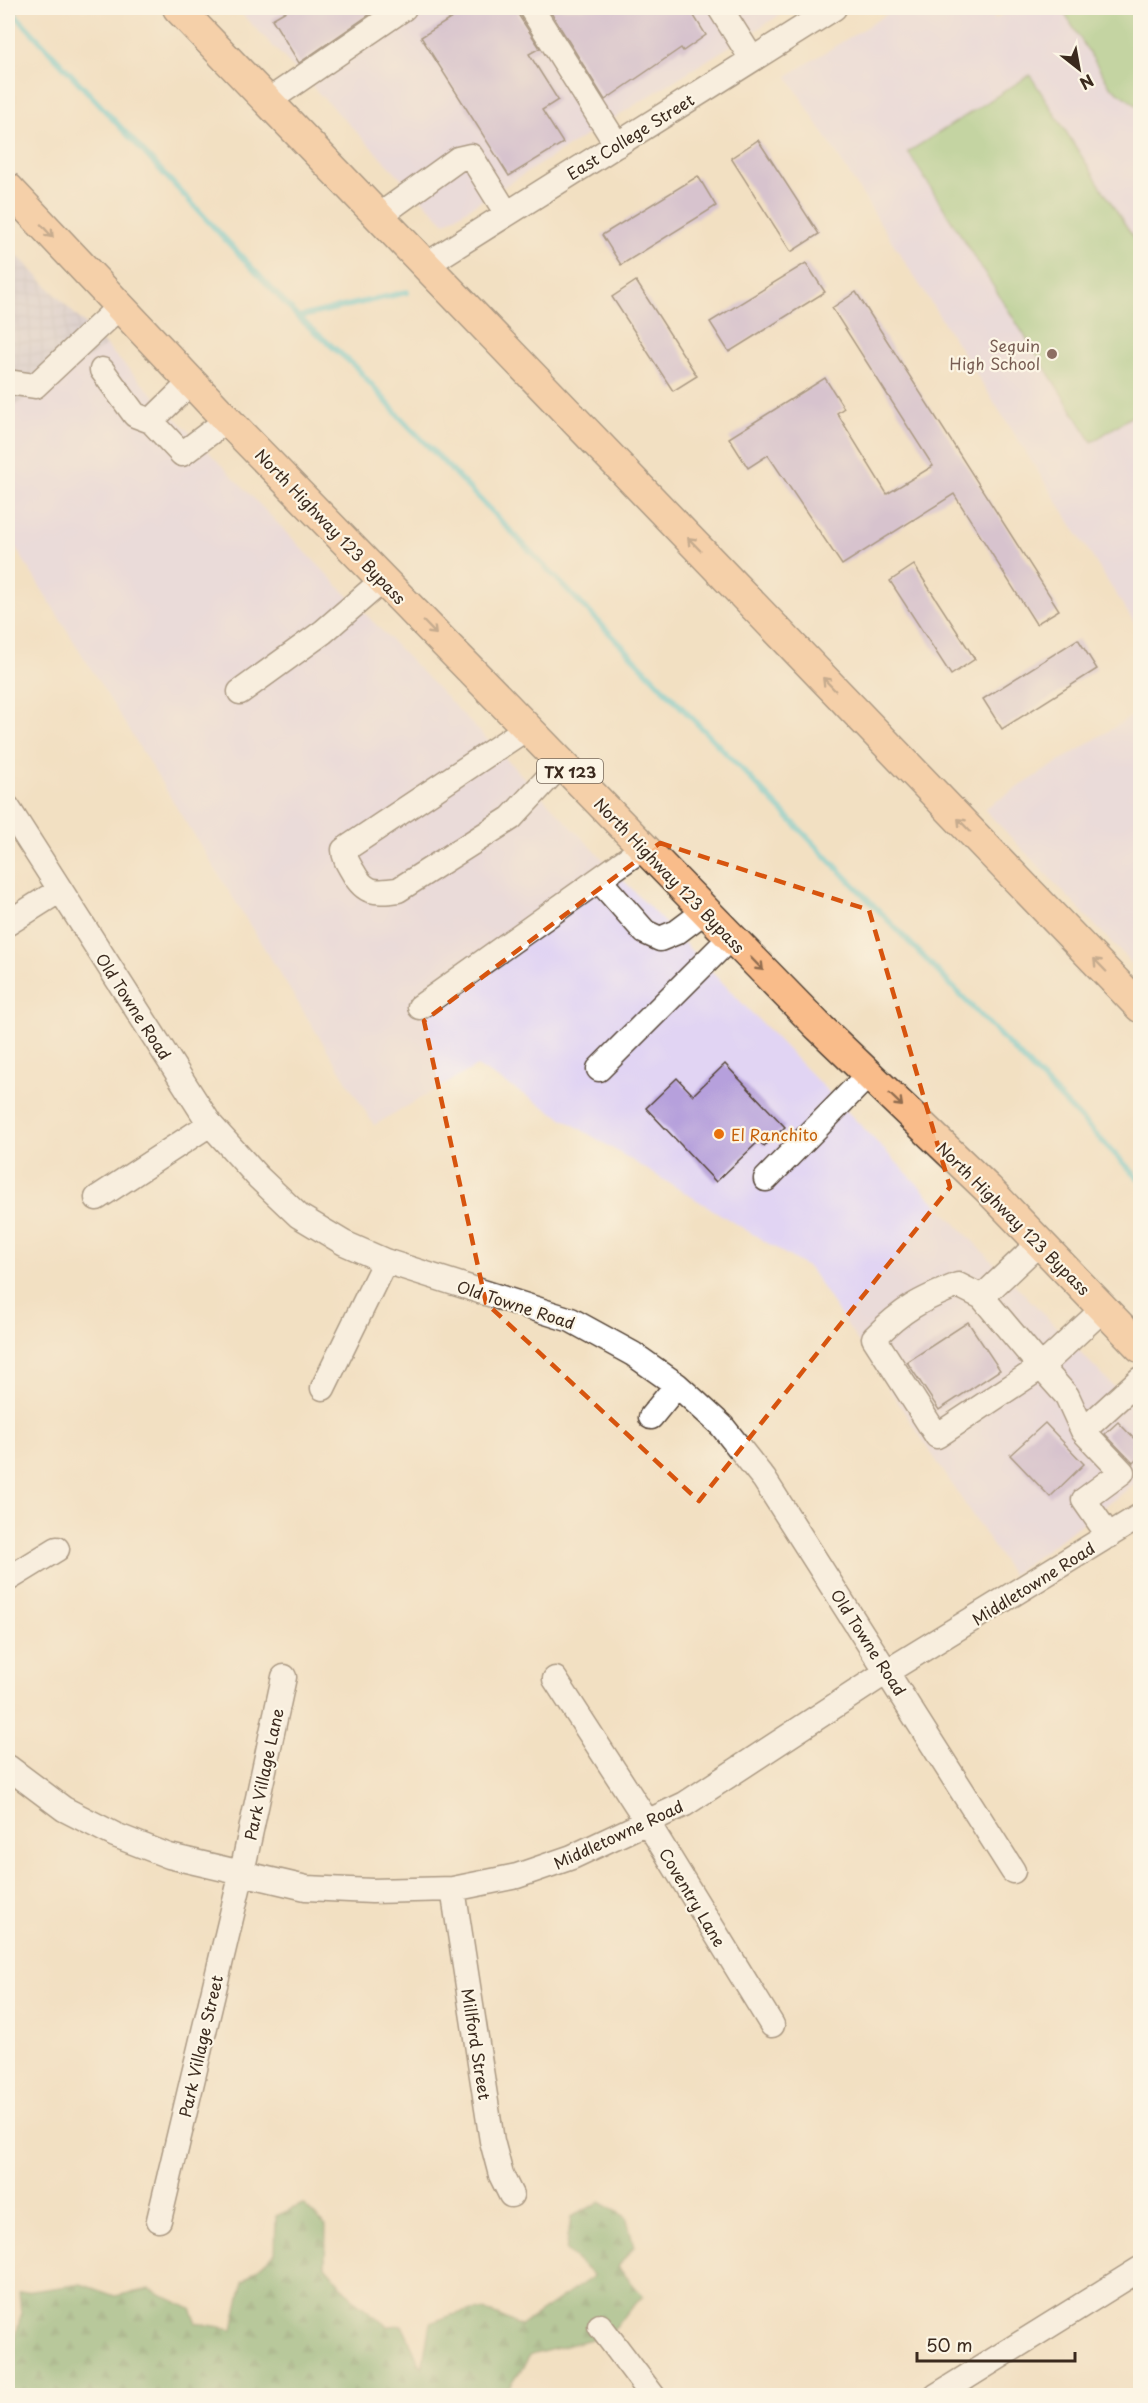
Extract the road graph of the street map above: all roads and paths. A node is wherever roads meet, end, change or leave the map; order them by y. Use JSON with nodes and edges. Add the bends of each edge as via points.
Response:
{"nodes":[{"id":1,"x":404,"y":8,"type":"edge"},
{"id":2,"x":531,"y":8,"type":"edge"},
{"id":3,"x":720,"y":8,"type":"edge"},
{"id":4,"x":834,"y":8,"type":"edge"},
{"id":5,"x":185,"y":10,"type":"edge"},
{"id":6,"x":752,"y":59,"type":"junction"},
{"id":7,"x":268,"y":101,"type":"junction"},
{"id":8,"x":617,"y":145,"type":"junction"},
{"id":9,"x":8,"y":188,"type":"edge"},
{"id":10,"x":507,"y":214,"type":"junction"},
{"id":11,"x":379,"y":216,"type":"junction"},
{"id":12,"x":426,"y":265,"type":"junction"},
{"id":13,"x":119,"y":307,"type":"junction"},
{"id":14,"x":102,"y":370,"type":"dead end"},
{"id":15,"x":8,"y":382,"type":"edge"},
{"id":16,"x":191,"y":382,"type":"junction"},
{"id":17,"x":35,"y":386,"type":"junction"},
{"id":18,"x":8,"y":400,"type":"edge"},
{"id":19,"x":227,"y":420,"type":"junction"},
{"id":20,"x":151,"y":421,"type":"junction"},
{"id":21,"x":384,"y":580,"type":"junction"},
{"id":22,"x":240,"y":692,"type":"dead end"},
{"id":23,"x":527,"y":728,"type":"junction"},
{"id":24,"x":562,"y":763,"type":"junction"},
{"id":25,"x":8,"y":808,"type":"edge"},
{"id":26,"x":643,"y":848,"type":"junction"},
{"id":27,"x":599,"y":880,"type":"junction"},
{"id":28,"x":60,"y":890,"type":"junction"},
{"id":29,"x":705,"y":910,"type":"junction"},
{"id":30,"x":8,"y":923,"type":"edge"},
{"id":31,"x":731,"y":937,"type":"junction"},
{"id":32,"x":420,"y":1007,"type":"dead end"},
{"id":33,"x":1140,"y":1007,"type":"edge"},
{"id":34,"x":599,"y":1069,"type":"dead end"},
{"id":35,"x":870,"y":1074,"type":"junction"},
{"id":36,"x":210,"y":1124,"type":"junction"},
{"id":37,"x":766,"y":1179,"type":"dead end"},
{"id":38,"x":97,"y":1198,"type":"dead end"},
{"id":39,"x":1040,"y":1242,"type":"junction"},
{"id":40,"x":385,"y":1262,"type":"junction"},
{"id":41,"x":982,"y":1297,"type":"junction"},
{"id":42,"x":1104,"y":1308,"type":"junction"},
{"id":43,"x":1138,"y":1342,"type":"edge"},
{"id":44,"x":1041,"y":1367,"type":"junction"},
{"id":45,"x":1140,"y":1379,"type":"edge"},
{"id":46,"x":677,"y":1385,"type":"junction"},
{"id":47,"x":323,"y":1388,"type":"dead end"},
{"id":48,"x":651,"y":1417,"type":"dead end"},
{"id":49,"x":1083,"y":1431,"type":"junction"},
{"id":50,"x":1140,"y":1516,"type":"edge"},
{"id":51,"x":1110,"y":1536,"type":"junction"},
{"id":52,"x":57,"y":1549,"type":"dead end"},
{"id":53,"x":8,"y":1579,"type":"edge"},
{"id":54,"x":888,"y":1671,"type":"junction"},
{"id":55,"x":284,"y":1677,"type":"dead end"},
{"id":56,"x":555,"y":1679,"type":"dead end"},
{"id":57,"x":8,"y":1767,"type":"edge"},
{"id":58,"x":648,"y":1823,"type":"junction"},
{"id":59,"x":1013,"y":1871,"type":"dead end"},
{"id":60,"x":242,"y":1872,"type":"junction"},
{"id":61,"x":453,"y":1889,"type":"junction"},
{"id":62,"x":772,"y":2025,"type":"dead end"},
{"id":63,"x":512,"y":2195,"type":"dead end"},
{"id":64,"x":159,"y":2220,"type":"dead end"},
{"id":65,"x":1140,"y":2269,"type":"edge"},
{"id":66,"x":600,"y":2326,"type":"dead end"},
{"id":67,"x":653,"y":2396,"type":"edge"},
{"id":68,"x":936,"y":2396,"type":"edge"}],
"edges":[{"from":1,"to":7,"type":"street"},
{"from":2,"to":8,"type":"street"},
{"from":3,"to":6,"type":"street"},
{"from":4,"to":6,"type":"street","name":"East College Street"},
{"from":5,"to":7,"type":"main road"},
{"from":6,"to":8,"type":"street","name":"East College Street"},
{"from":7,"to":11,"type":"main road"},
{"from":8,"to":10,"type":"street","name":"East College Street"},
{"from":9,"to":13,"type":"main road","name":"North Highway 123 Bypass","number":"TX 123","one_way":true},
{"from":10,"to":11,"type":"street","via":[[471,156],[458,159]]},
{"from":10,"to":12,"type":"street","name":"East College Street"},
{"from":11,"to":12,"type":"main road"},
{"from":33,"to":12,"type":"main road","one_way":true},
{"from":13,"to":16,"type":"main road","name":"North Highway 123 Bypass","number":"TX 123"},
{"from":13,"to":17,"type":"street"},
{"from":14,"to":20,"type":"street","via":[[135,415]]},
{"from":15,"to":17,"type":"street"},
{"from":16,"to":19,"type":"main road","name":"North Highway 123 Bypass","number":"TX 123"},
{"from":16,"to":20,"type":"street"},
{"from":17,"to":18,"type":"street"},
{"from":19,"to":20,"type":"street","via":[[182,454]]},
{"from":19,"to":21,"type":"main road","name":"North Highway 123 Bypass","number":"TX 123"},
{"from":21,"to":22,"type":"street","via":[[323,632]]},
{"from":21,"to":23,"type":"main road","name":"North Highway 123 Bypass","number":"TX 123","one_way":true},
{"from":23,"to":24,"type":"main road","name":"North Highway 123 Bypass","number":"TX 123"},
{"from":23,"to":24,"type":"street","via":[[344,850],[361,886],[376,892],[398,890],[511,818]]},
{"from":24,"to":26,"type":"main road","name":"North Highway 123 Bypass","number":"TX 123"},
{"from":25,"to":28,"type":"street","name":"Old Towne Road"},
{"from":26,"to":27,"type":"street"},
{"from":26,"to":29,"type":"main road","name":"North Highway 123 Bypass","number":"TX 123"},
{"from":27,"to":29,"type":"street","via":[[645,932],[660,939],[677,932]]},
{"from":27,"to":32,"type":"street"},
{"from":28,"to":30,"type":"street"},
{"from":28,"to":36,"type":"street","name":"Old Towne Road"},
{"from":29,"to":31,"type":"main road","name":"North Highway 123 Bypass","number":"TX 123"},
{"from":31,"to":34,"type":"street"},
{"from":31,"to":35,"type":"main road","name":"North Highway 123 Bypass","number":"TX 123","one_way":true},
{"from":35,"to":37,"type":"street"},
{"from":35,"to":39,"type":"main road","name":"North Highway 123 Bypass","number":"TX 123","one_way":true},
{"from":36,"to":38,"type":"street"},
{"from":36,"to":40,"type":"street","name":"Old Towne Road","via":[[258,1178],[299,1216]]},
{"from":39,"to":41,"type":"street"},
{"from":39,"to":42,"type":"main road","name":"North Highway 123 Bypass","number":"TX 123"},
{"from":40,"to":46,"type":"street","name":"Old Towne Road","via":[[571,1320],[633,1353]]},
{"from":40,"to":47,"type":"street"},
{"from":41,"to":44,"type":"street"},
{"from":41,"to":44,"type":"street","via":[[958,1285],[917,1301],[874,1338],[937,1436]]},
{"from":42,"to":43,"type":"main road","name":"North Highway 123 Bypass","number":"TX 123"},
{"from":42,"to":44,"type":"street"},
{"from":44,"to":49,"type":"street","via":[[1067,1396]]},
{"from":45,"to":49,"type":"street"},
{"from":46,"to":48,"type":"street"},
{"from":46,"to":54,"type":"street","name":"Old Towne Road","via":[[722,1426],[764,1479]]},
{"from":49,"to":51,"type":"street","via":[[1122,1472],[1084,1500]]},
{"from":50,"to":51,"type":"street","name":"Middletowne Road"},
{"from":51,"to":54,"type":"street","name":"Middletowne Road"},
{"from":52,"to":53,"type":"street"},
{"from":54,"to":58,"type":"street","name":"Middletowne Road"},
{"from":54,"to":59,"type":"street","name":"Old Towne Road"},
{"from":55,"to":60,"type":"street","name":"Park Village Lane"},
{"from":56,"to":58,"type":"street","name":"Coventry Lane"},
{"from":57,"to":60,"type":"street","name":"Middletowne Road","via":[[64,1809],[116,1835],[169,1856]]},
{"from":58,"to":61,"type":"street","name":"Middletowne Road","via":[[572,1857],[517,1876]]},
{"from":58,"to":62,"type":"street","name":"Coventry Lane"},
{"from":60,"to":61,"type":"street","name":"Middletowne Road","via":[[306,1888]]},
{"from":60,"to":64,"type":"street","name":"Park Village Street"},
{"from":61,"to":63,"type":"street","name":"Millford Street","via":[[492,2141],[501,2175]]},
{"from":65,"to":68,"type":"street"},
{"from":66,"to":67,"type":"street"}]}
